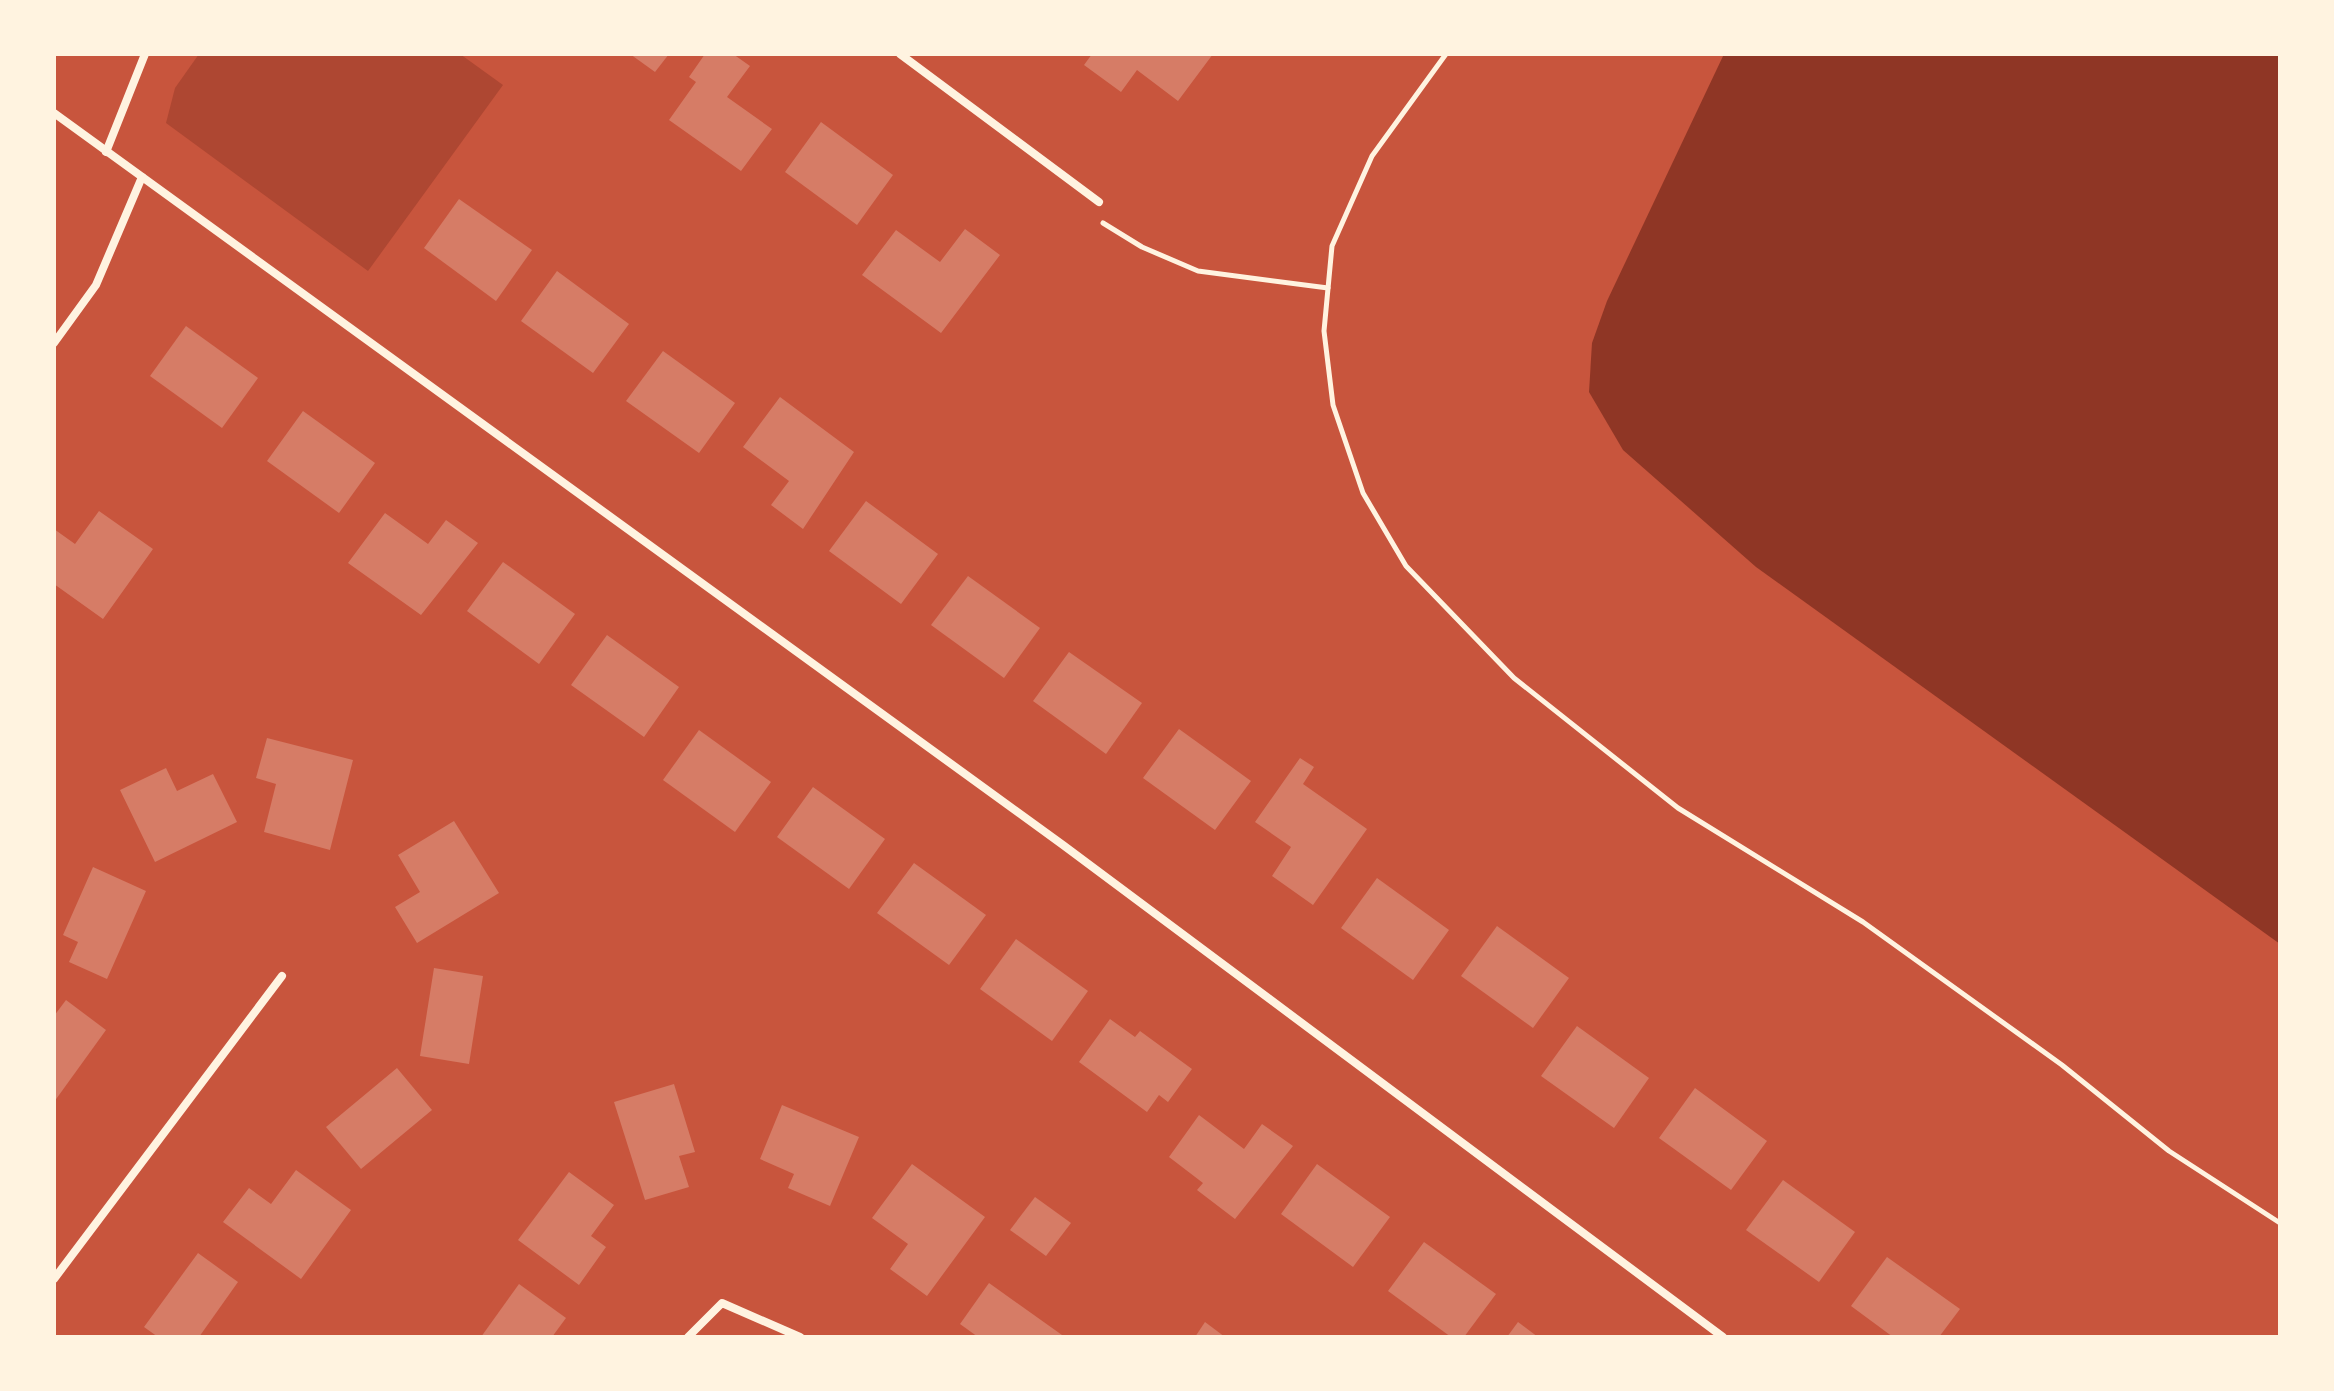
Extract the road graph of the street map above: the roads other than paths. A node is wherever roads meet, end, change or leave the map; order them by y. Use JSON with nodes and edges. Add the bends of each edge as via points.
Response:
{"nodes":[{"id":1,"x":145,"y":54,"type":"edge"},
{"id":2,"x":900,"y":54,"type":"edge"},
{"id":3,"x":54,"y":113,"type":"edge"},
{"id":4,"x":106,"y":152,"type":"junction"},
{"id":5,"x":142,"y":177,"type":"junction"},
{"id":6,"x":1099,"y":202,"type":"road end"},
{"id":7,"x":54,"y":343,"type":"edge"},
{"id":8,"x":282,"y":976,"type":"dead end"},
{"id":9,"x":54,"y":1279,"type":"edge"},
{"id":10,"x":688,"y":1337,"type":"edge"},
{"id":11,"x":800,"y":1337,"type":"edge"},
{"id":12,"x":1723,"y":1337,"type":"edge"}],
"edges":[{"from":1,"to":4,"type":"street"},
{"from":2,"to":6,"type":"street"},
{"from":3,"to":4,"type":"street"},
{"from":4,"to":5,"type":"street"},
{"from":5,"to":7,"type":"street","via":[[96,285]]},
{"from":5,"to":12,"type":"street","via":[[1063,845]]},
{"from":8,"to":9,"type":"street"},
{"from":10,"to":11,"type":"street","via":[[722,1303]]}]}
